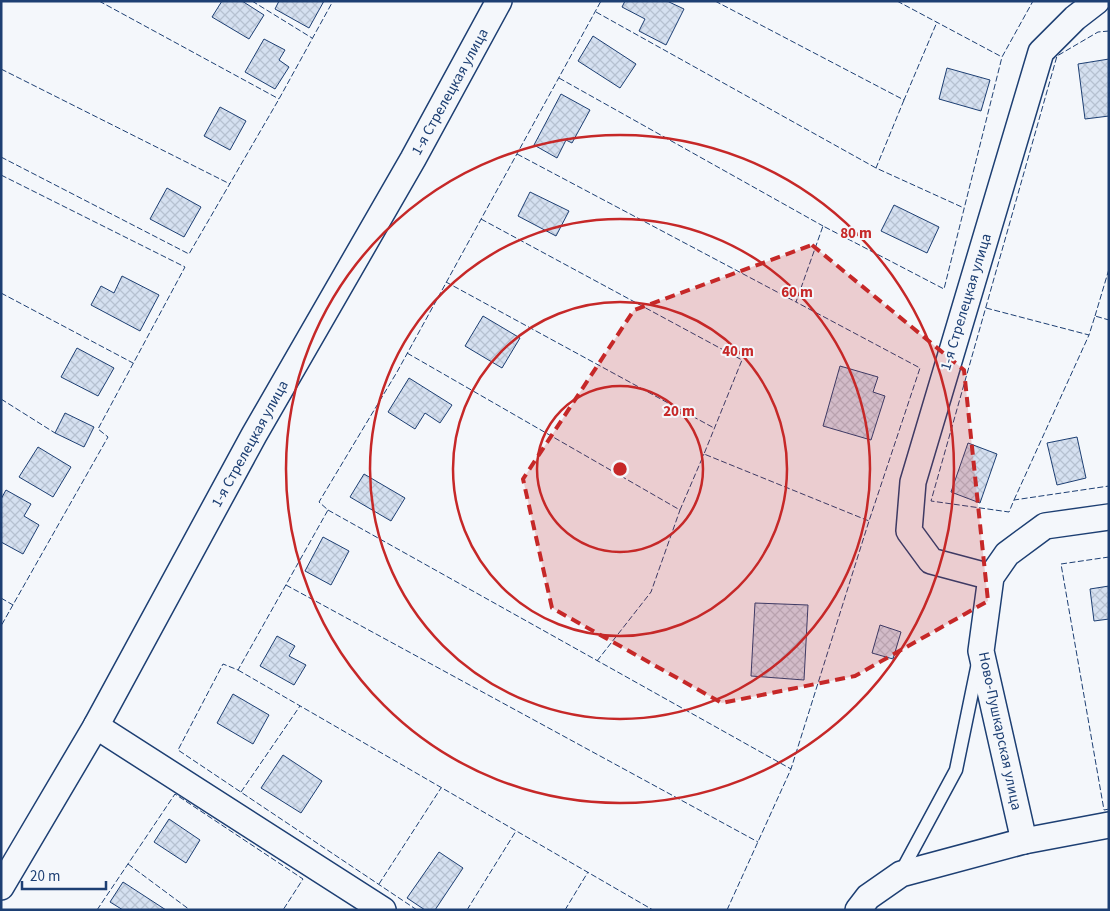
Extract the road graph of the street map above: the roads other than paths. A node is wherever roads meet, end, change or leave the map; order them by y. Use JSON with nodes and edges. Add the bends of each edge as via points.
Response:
{"nodes":[{"id":1,"x":499,"y":1,"type":"edge"},
{"id":2,"x":1097,"y":1,"type":"edge"},
{"id":3,"x":1109,"y":517,"type":"edge"},
{"id":4,"x":991,"y":577,"type":"junction"},
{"id":5,"x":981,"y":651,"type":"junction"},
{"id":6,"x":96,"y":726,"type":"junction"},
{"id":7,"x":1109,"y":825,"type":"edge"},
{"id":8,"x":1024,"y":841,"type":"junction"},
{"id":9,"x":901,"y":874,"type":"junction"},
{"id":10,"x":1,"y":888,"type":"edge"},
{"id":11,"x":382,"y":910,"type":"edge"},
{"id":12,"x":858,"y":910,"type":"edge"}],
"edges":[{"from":1,"to":6,"type":"street","name":"1-я Стрелецкая улица","via":[[413,159],[254,435]]},
{"from":2,"to":4,"type":"street","name":"1-я Стрелецкая улица","via":[[1041,52],[912,482],[909,531],[931,561]]},
{"from":3,"to":4,"type":"street","name":"Ново-Пушкарская улица","via":[[1045,526],[1007,554]]},
{"from":4,"to":5,"type":"street","name":"Ново-Пушкарская улица"},
{"from":5,"to":8,"type":"street","name":"Ново-Пушкарская улица"},
{"from":5,"to":9,"type":"lane","via":[[956,770]]},
{"from":6,"to":10,"type":"street","name":"1-я Стрелецкая улица"},
{"from":6,"to":11,"type":"street"},
{"from":7,"to":8,"type":"street"},
{"from":8,"to":9,"type":"street"},
{"from":9,"to":12,"type":"street","via":[[868,897]]}]}
